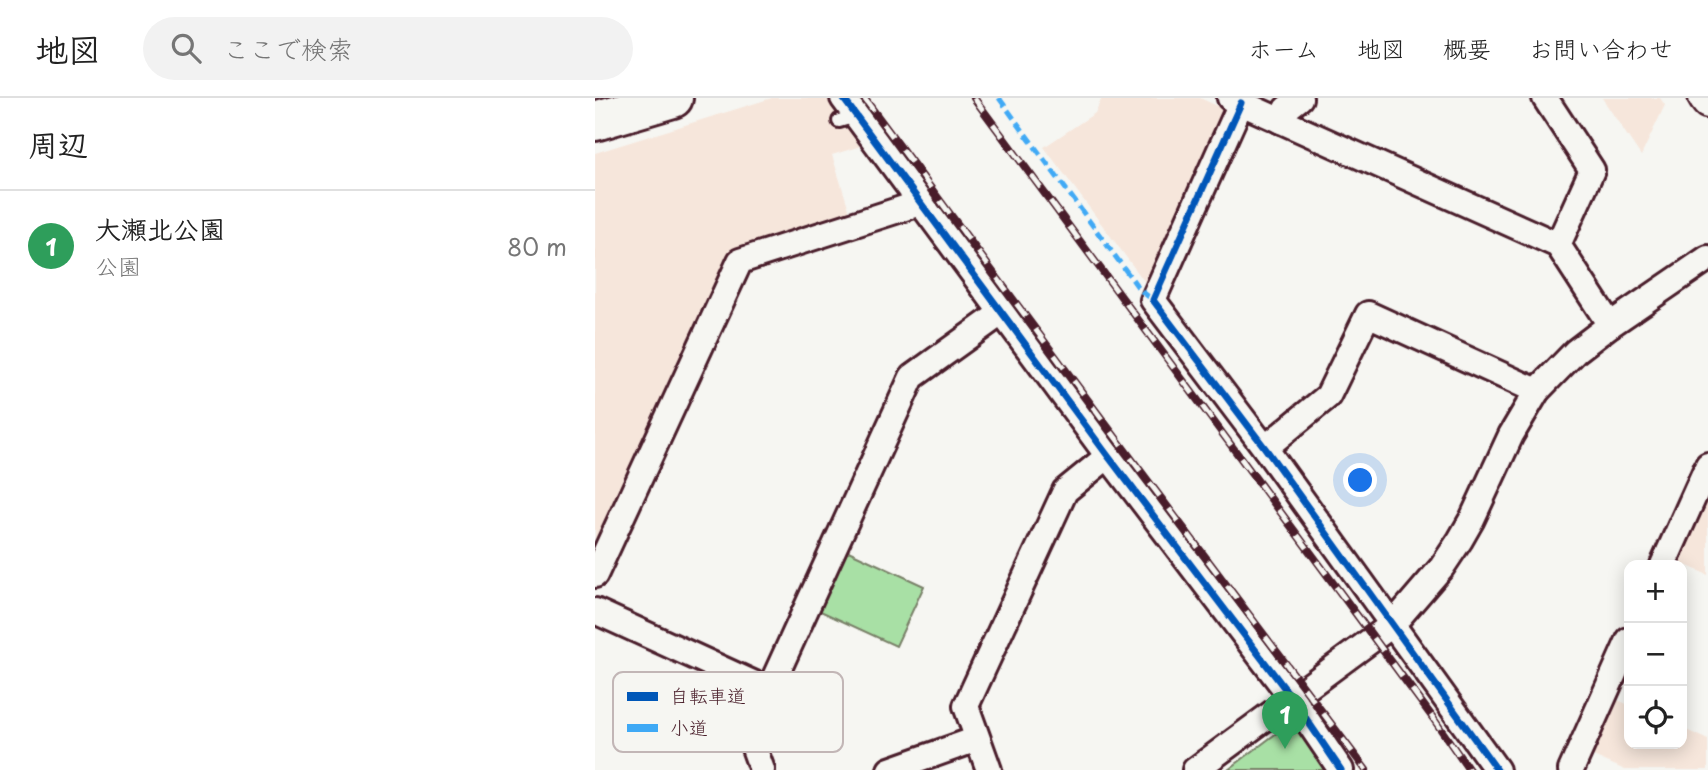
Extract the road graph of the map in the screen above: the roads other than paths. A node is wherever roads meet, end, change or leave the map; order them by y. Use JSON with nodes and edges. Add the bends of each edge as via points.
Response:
{"nodes":[{"id":1,"x":673,"y":98,"type":"edge"},
{"id":2,"x":1300,"y":98,"type":"edge"},
{"id":3,"x":1545,"y":98,"type":"edge"},
{"id":4,"x":1236,"y":101,"type":"edge"},
{"id":5,"x":846,"y":112,"type":"edge"},
{"id":6,"x":595,"y":121,"type":"edge"},
{"id":7,"x":1281,"y":121,"type":"junction"},
{"id":8,"x":920,"y":203,"type":"junction"},
{"id":9,"x":1558,"y":245,"type":"junction"},
{"id":10,"x":1708,"y":258,"type":"edge"},
{"id":11,"x":1001,"y":313,"type":"junction"},
{"id":12,"x":1610,"y":325,"type":"junction"},
{"id":13,"x":1537,"y":391,"type":"junction"},
{"id":14,"x":1265,"y":448,"type":"junction"},
{"id":15,"x":1108,"y":456,"type":"junction"},
{"id":16,"x":1708,"y":465,"type":"edge"},
{"id":17,"x":1665,"y":560,"type":"edge"},
{"id":18,"x":595,"y":575,"type":"edge"},
{"id":19,"x":595,"y":611,"type":"edge"},
{"id":20,"x":1393,"y":624,"type":"junction"},
{"id":21,"x":1624,"y":651,"type":"edge"},
{"id":22,"x":729,"y":672,"type":"edge"},
{"id":23,"x":776,"y":672,"type":"edge"},
{"id":24,"x":1292,"y":698,"type":"junction"},
{"id":25,"x":977,"y":739,"type":"junction"},
{"id":26,"x":756,"y":752,"type":"edge"},
{"id":27,"x":762,"y":770,"type":"edge"},
{"id":28,"x":890,"y":770,"type":"edge"},
{"id":29,"x":989,"y":770,"type":"edge"},
{"id":30,"x":1195,"y":770,"type":"edge"},
{"id":31,"x":1341,"y":770,"type":"edge"},
{"id":32,"x":1497,"y":770,"type":"edge"},
{"id":33,"x":1570,"y":770,"type":"edge"}],
"edges":[{"from":1,"to":6,"type":"main road"},
{"from":2,"to":7,"type":"street","via":[[1286,109]]},
{"from":3,"to":9,"type":"street","via":[[1592,170]]},
{"from":4,"to":7,"type":"street"},
{"from":4,"to":14,"type":"street","via":[[1153,300]]},
{"from":5,"to":8,"type":"street"},
{"from":7,"to":9,"type":"street"},
{"from":8,"to":11,"type":"street"},
{"from":8,"to":18,"type":"street","via":[[740,261]]},
{"from":9,"to":12,"type":"street"},
{"from":10,"to":12,"type":"street"},
{"from":11,"to":15,"type":"street"},
{"from":11,"to":23,"type":"street","via":[[912,377]]},
{"from":12,"to":13,"type":"street","via":[[1576,351]]},
{"from":13,"to":14,"type":"street","via":[[1368,314],[1328,396]]},
{"from":13,"to":20,"type":"street","via":[[1460,540]]},
{"from":14,"to":20,"type":"street"},
{"from":15,"to":24,"type":"street"},
{"from":15,"to":25,"type":"street","via":[[1065,491],[966,706]]},
{"from":16,"to":17,"type":"street"},
{"from":19,"to":22,"type":"street"},
{"from":20,"to":24,"type":"street"},
{"from":20,"to":32,"type":"street"},
{"from":21,"to":33,"type":"street"},
{"from":24,"to":30,"type":"street"},
{"from":24,"to":31,"type":"street"},
{"from":25,"to":28,"type":"street"},
{"from":25,"to":29,"type":"street"},
{"from":26,"to":27,"type":"street"}]}
